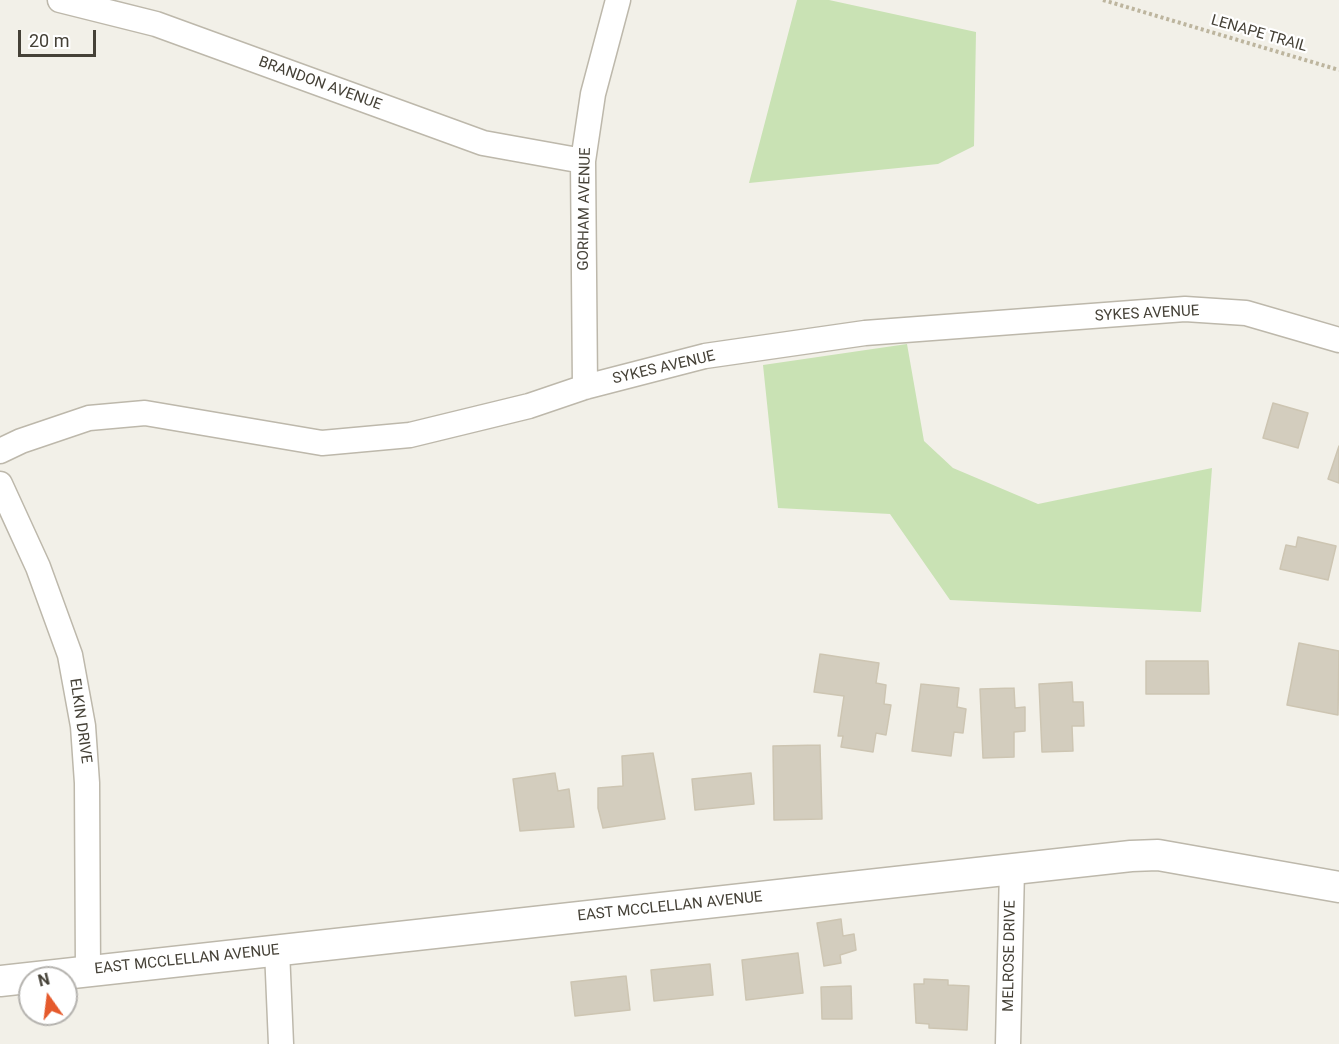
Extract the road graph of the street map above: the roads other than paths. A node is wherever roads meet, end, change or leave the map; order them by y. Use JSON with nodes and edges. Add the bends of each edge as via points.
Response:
{"nodes":[{"id":1,"x":60,"y":0,"type":"edge"},
{"id":2,"x":618,"y":0,"type":"edge"},
{"id":3,"x":583,"y":161,"type":"junction"},
{"id":4,"x":1339,"y":340,"type":"edge"},
{"id":5,"x":585,"y":387,"type":"junction"},
{"id":6,"x":0,"y":451,"type":"edge"},
{"id":7,"x":0,"y":484,"type":"edge"},
{"id":8,"x":1012,"y":869,"type":"junction"},
{"id":9,"x":1339,"y":887,"type":"edge"},
{"id":10,"x":277,"y":950,"type":"junction"},
{"id":11,"x":88,"y":971,"type":"junction"},
{"id":12,"x":0,"y":981,"type":"edge"},
{"id":13,"x":281,"y":1044,"type":"edge"},
{"id":14,"x":1008,"y":1044,"type":"edge"}],
"edges":[{"from":1,"to":3,"type":"street","name":"BRANDON AVENUE","via":[[156,24],[483,143]]},
{"from":2,"to":3,"type":"street","name":"GORHAM AVENUE","via":[[593,94]]},
{"from":3,"to":5,"type":"street","name":"GORHAM AVENUE"},
{"from":4,"to":5,"type":"street","name":"SYKES AVENUE","via":[[1246,313],[1185,309],[865,333],[705,356]]},
{"from":5,"to":6,"type":"street","name":"SYKES AVENUE","via":[[529,406],[410,435],[322,443],[145,413],[89,418]]},
{"from":7,"to":11,"type":"street","name":"ELKIN DRIVE","via":[[38,567],[70,655],[83,726]]},
{"from":8,"to":9,"type":"street","name":"EAST MCCLELLAN AVENUE","via":[[1158,855]]},
{"from":8,"to":10,"type":"street","name":"EAST MCCLELLAN AVENUE"},
{"from":8,"to":14,"type":"street","name":"MELROSE DRIVE"},
{"from":10,"to":11,"type":"street","name":"EAST MCCLELLAN AVENUE"},
{"from":10,"to":13,"type":"street"},
{"from":11,"to":12,"type":"street","name":"EAST MCCLELLAN AVENUE"}]}
